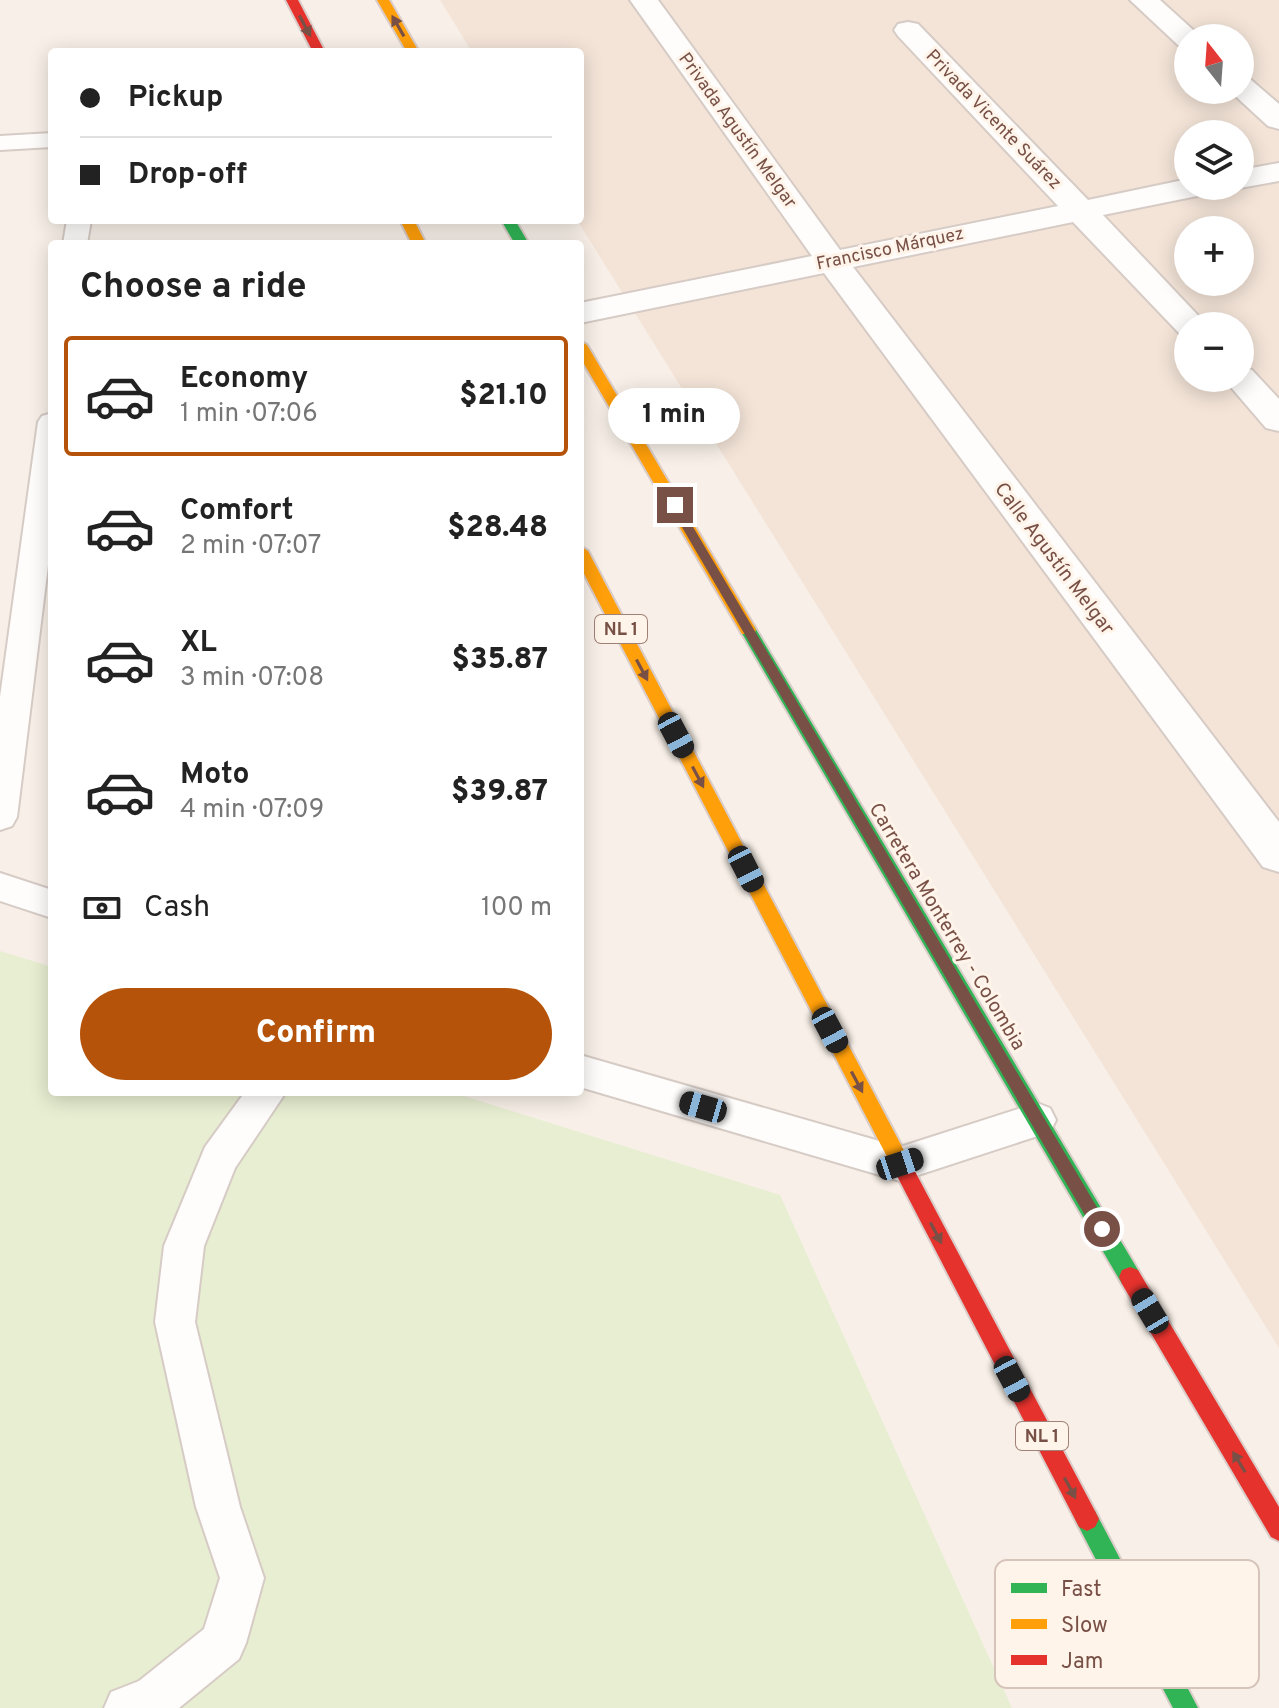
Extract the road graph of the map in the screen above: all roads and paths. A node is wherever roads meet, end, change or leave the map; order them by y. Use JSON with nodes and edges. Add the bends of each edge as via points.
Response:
{"nodes":[{"id":1,"x":292,"y":0,"type":"edge"},
{"id":2,"x":383,"y":0,"type":"edge"},
{"id":3,"x":644,"y":0,"type":"edge"},
{"id":4,"x":1144,"y":0,"type":"edge"},
{"id":5,"x":1174,"y":27,"type":"edge"},
{"id":6,"x":908,"y":30,"type":"dead end"},
{"id":7,"x":317,"y":48,"type":"edge"},
{"id":8,"x":411,"y":48,"type":"edge"},
{"id":9,"x":1254,"y":98,"type":"edge"},
{"id":10,"x":1279,"y":120,"type":"edge"},
{"id":11,"x":48,"y":140,"type":"edge"},
{"id":12,"x":0,"y":143,"type":"edge"},
{"id":13,"x":1279,"y":172,"type":"edge"},
{"id":14,"x":1254,"y":176,"type":"edge"},
{"id":15,"x":1174,"y":191,"type":"edge"},
{"id":16,"x":1081,"y":208,"type":"junction"},
{"id":17,"x":831,"y":260,"type":"junction"},
{"id":18,"x":584,"y":312,"type":"edge"},
{"id":19,"x":1178,"y":312,"type":"edge"},
{"id":20,"x":584,"y":352,"type":"edge"},
{"id":21,"x":1253,"y":392,"type":"edge"},
{"id":22,"x":1279,"y":420,"type":"edge"},
{"id":23,"x":48,"y":452,"type":"edge"},
{"id":24,"x":584,"y":559,"type":"edge"},
{"id":25,"x":0,"y":817,"type":"edge"},
{"id":26,"x":1279,"y":855,"type":"edge"},
{"id":27,"x":0,"y":887,"type":"edge"},
{"id":28,"x":48,"y":903,"type":"edge"},
{"id":29,"x":584,"y":1072,"type":"edge"},
{"id":30,"x":264,"y":1096,"type":"edge"},
{"id":31,"x":1037,"y":1120,"type":"junction"},
{"id":32,"x":900,"y":1164,"type":"junction"},
{"id":33,"x":1279,"y":1529,"type":"edge"},
{"id":34,"x":1108,"y":1560,"type":"edge"},
{"id":35,"x":1175,"y":1688,"type":"edge"},
{"id":36,"x":127,"y":1708,"type":"edge"},
{"id":37,"x":1186,"y":1708,"type":"edge"}],
"edges":[{"from":1,"to":7,"type":"main road","one_way":true},
{"from":8,"to":2,"type":"main road","one_way":true},
{"from":3,"to":17,"type":"street","name":"Privada Agustín Melgar"},
{"from":4,"to":5,"type":"street"},
{"from":6,"to":16,"type":"street","name":"Privada Vicente Suárez"},
{"from":9,"to":10,"type":"street"},
{"from":11,"to":12,"type":"lane"},
{"from":13,"to":14,"type":"street"},
{"from":15,"to":16,"type":"street","name":"Francisco Márquez"},
{"from":16,"to":17,"type":"street","name":"Francisco Márquez"},
{"from":16,"to":19,"type":"street","name":"Privada Vicente Suárez"},
{"from":17,"to":18,"type":"street","name":"Francisco Márquez"},
{"from":17,"to":26,"type":"street","name":"Calle Agustín Melgar"},
{"from":20,"to":31,"type":"main road","name":"Carretera Monterrey - Colombia"},
{"from":21,"to":22,"type":"street"},
{"from":23,"to":25,"type":"lane"},
{"from":24,"to":32,"type":"main road","number":"NL 1","one_way":true},
{"from":27,"to":28,"type":"lane"},
{"from":29,"to":32,"type":"lane"},
{"from":30,"to":36,"type":"lane","via":[[219,1159],[184,1246],[175,1322],[218,1507],[242,1578],[223,1643],[153,1699]]},
{"from":31,"to":32,"type":"lane"},
{"from":33,"to":31,"type":"main road","name":"Carretera Monterrey - Colombia","one_way":true},
{"from":32,"to":34,"type":"main road","number":"NL 1","one_way":true},
{"from":35,"to":37,"type":"main road","number":"NL 1","one_way":true}]}
